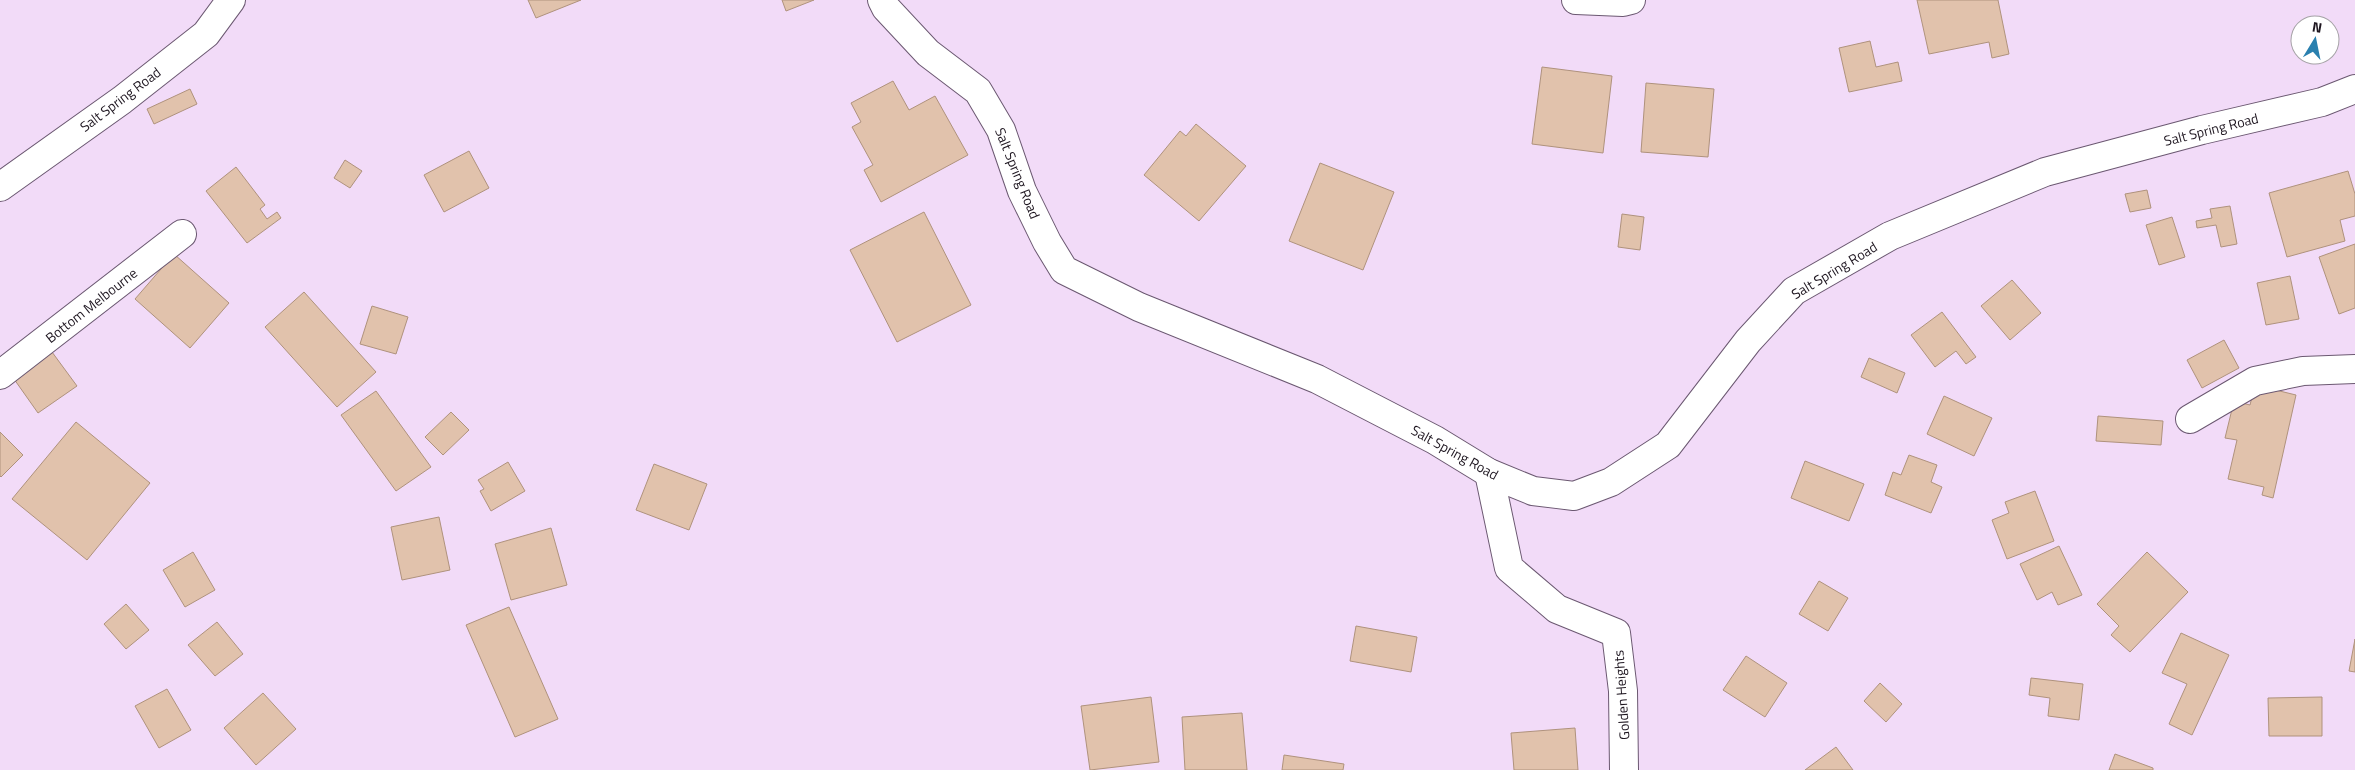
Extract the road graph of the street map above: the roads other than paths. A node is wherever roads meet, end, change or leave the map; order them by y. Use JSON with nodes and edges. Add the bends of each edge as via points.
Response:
{"nodes":[{"id":1,"x":231,"y":0,"type":"edge"},
{"id":2,"x":882,"y":0,"type":"edge"},
{"id":3,"x":1576,"y":0,"type":"edge"},
{"id":4,"x":1631,"y":0,"type":"edge"},
{"id":5,"x":2355,"y":89,"type":"edge"},
{"id":6,"x":0,"y":187,"type":"edge"},
{"id":7,"x":182,"y":234,"type":"dead end"},
{"id":8,"x":2355,"y":369,"type":"edge"},
{"id":9,"x":0,"y":375,"type":"edge"},
{"id":10,"x":2190,"y":420,"type":"dead end"},
{"id":11,"x":1489,"y":473,"type":"junction"},
{"id":12,"x":1624,"y":770,"type":"edge"}],
"edges":[{"from":1,"to":6,"type":"street","name":"Salt Spring Road","via":[[206,34],[122,100]]},
{"from":2,"to":11,"type":"street","name":"Salt Spring Road","via":[[928,53],[978,91],[1002,130],[1022,191],[1064,270],[1139,307],[1317,379],[1435,440]]},
{"from":3,"to":4,"type":"street"},
{"from":5,"to":11,"type":"street","name":"Salt Spring Road","via":[[2322,102],[2045,172],[1890,236],[1794,291],[1748,341],[1668,445],[1611,482],[1574,496],[1533,491]]},
{"from":7,"to":9,"type":"street","name":"Bottom Melbourne"},
{"from":8,"to":10,"type":"street","via":[[2303,371],[2255,381]]},
{"from":11,"to":12,"type":"street","name":"Golden Heights","via":[[1509,568],[1557,609],[1616,633],[1623,691]]}]}
